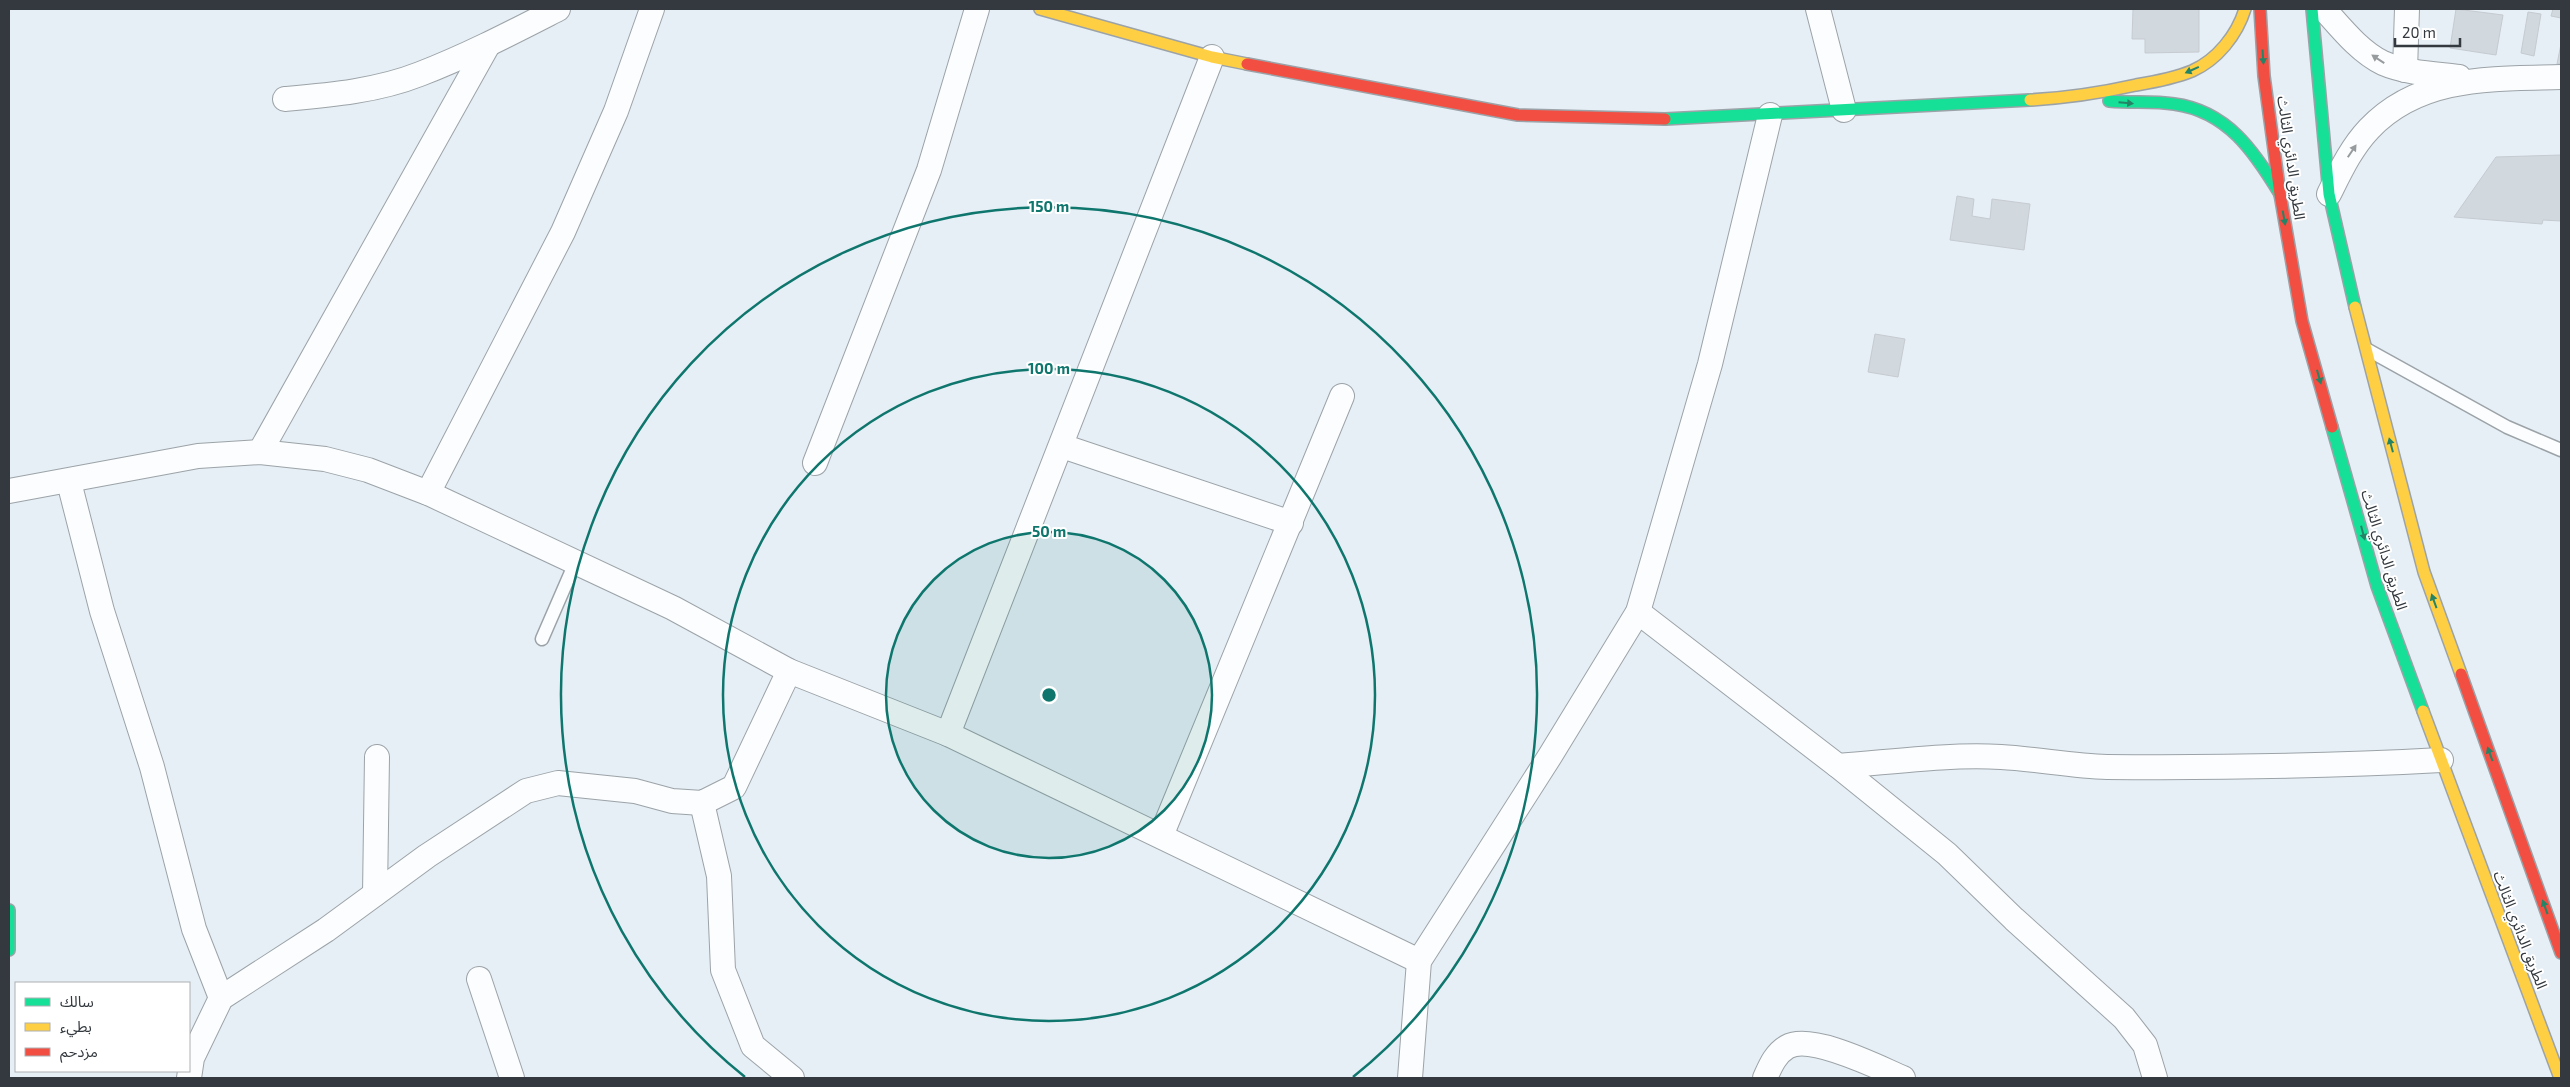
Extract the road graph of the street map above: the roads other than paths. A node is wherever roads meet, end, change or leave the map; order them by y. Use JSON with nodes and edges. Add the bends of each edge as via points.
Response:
{"nodes":[{"id":1,"x":558,"y":9,"type":"edge"},
{"id":2,"x":652,"y":9,"type":"edge"},
{"id":3,"x":977,"y":9,"type":"edge"},
{"id":4,"x":1040,"y":9,"type":"edge"},
{"id":5,"x":1818,"y":9,"type":"edge"},
{"id":6,"x":2244,"y":9,"type":"edge"},
{"id":7,"x":2260,"y":9,"type":"edge"},
{"id":8,"x":2312,"y":9,"type":"edge"},
{"id":9,"x":2324,"y":9,"type":"edge"},
{"id":10,"x":2407,"y":9,"type":"edge"},
{"id":11,"x":488,"y":45,"type":"junction"},
{"id":12,"x":1212,"y":57,"type":"junction"},
{"id":13,"x":2405,"y":70,"type":"junction"},
{"id":14,"x":2561,"y":76,"type":"edge"},
{"id":15,"x":2476,"y":79,"type":"junction"},
{"id":16,"x":2078,"y":97,"type":"junction"},
{"id":17,"x":285,"y":99,"type":"dead end"},
{"id":18,"x":1844,"y":110,"type":"junction"},
{"id":19,"x":1770,"y":116,"type":"junction"},
{"id":20,"x":2280,"y":194,"type":"junction"},
{"id":21,"x":2329,"y":194,"type":"junction"},
{"id":22,"x":2366,"y":349,"type":"junction"},
{"id":23,"x":1342,"y":396,"type":"dead end"},
{"id":24,"x":1062,"y":446,"type":"junction"},
{"id":25,"x":2561,"y":450,"type":"edge"},
{"id":26,"x":260,"y":452,"type":"junction"},
{"id":27,"x":815,"y":463,"type":"dead end"},
{"id":28,"x":69,"y":482,"type":"junction"},
{"id":29,"x":9,"y":491,"type":"edge"},
{"id":30,"x":428,"y":493,"type":"junction"},
{"id":31,"x":1290,"y":522,"type":"junction"},
{"id":32,"x":575,"y":563,"type":"junction"},
{"id":33,"x":1638,"y":612,"type":"junction"},
{"id":34,"x":542,"y":639,"type":"dead end"},
{"id":35,"x":789,"y":672,"type":"junction"},
{"id":36,"x":948,"y":734,"type":"junction"},
{"id":37,"x":376,"y":756,"type":"dead end"},
{"id":38,"x":2441,"y":760,"type":"junction"},
{"id":39,"x":1838,"y":766,"type":"junction"},
{"id":40,"x":702,"y":803,"type":"junction"},
{"id":41,"x":1161,"y":836,"type":"junction"},
{"id":42,"x":375,"y":894,"type":"junction"},
{"id":43,"x":9,"y":921,"type":"edge"},
{"id":44,"x":9,"y":950,"type":"edge"},
{"id":45,"x":2561,"y":953,"type":"edge"},
{"id":46,"x":1419,"y":961,"type":"junction"},
{"id":47,"x":479,"y":979,"type":"dead end"},
{"id":48,"x":220,"y":998,"type":"junction"},
{"id":49,"x":190,"y":1078,"type":"edge"},
{"id":50,"x":512,"y":1078,"type":"edge"},
{"id":51,"x":792,"y":1078,"type":"edge"},
{"id":52,"x":1410,"y":1078,"type":"edge"},
{"id":53,"x":1765,"y":1078,"type":"edge"},
{"id":54,"x":1903,"y":1078,"type":"edge"},
{"id":55,"x":2155,"y":1078,"type":"edge"},
{"id":56,"x":2560,"y":1078,"type":"edge"}],
"edges":[{"from":1,"to":11,"type":"street"},
{"from":2,"to":30,"type":"street","via":[[616,111],[563,232]]},
{"from":3,"to":27,"type":"street","via":[[929,170]]},
{"from":4,"to":12,"type":"main road"},
{"from":5,"to":18,"type":"street"},
{"from":6,"to":16,"type":"main road","one_way":true,"via":[[2242,19],[2225,46],[2192,71]]},
{"from":7,"to":20,"type":"main road","name":"الطريق الدائري الثالث","one_way":true,"via":[[2264,76]]},
{"from":8,"to":21,"type":"main road","name":"الطريق الدائري الثالث"},
{"from":13,"to":9,"type":"street","one_way":true,"via":[[2383,63],[2364,50]]},
{"from":10,"to":13,"type":"street"},
{"from":11,"to":17,"type":"street","via":[[418,75],[393,82],[337,95]]},
{"from":11,"to":26,"type":"street"},
{"from":12,"to":19,"type":"main road","via":[[1518,115],[1659,119]]},
{"from":12,"to":24,"type":"street"},
{"from":13,"to":15,"type":"street"},
{"from":14,"to":15,"type":"street"},
{"from":21,"to":15,"type":"street","one_way":true,"via":[[2350,154],[2369,129],[2389,112],[2414,96],[2446,84]]},
{"from":16,"to":18,"type":"main road"},
{"from":16,"to":20,"type":"main road","one_way":true,"via":[[2174,104],[2218,118],[2254,149]]},
{"from":18,"to":19,"type":"main road"},
{"from":19,"to":33,"type":"street","via":[[1710,364]]},
{"from":20,"to":38,"type":"main road","name":"الطريق الدائري الثالث","one_way":true,"via":[[2302,321],[2377,586]]},
{"from":21,"to":22,"type":"main road","name":"الطريق الدائري الثالث"},
{"from":22,"to":25,"type":"lane","via":[[2507,427]]},
{"from":45,"to":22,"type":"main road","name":"الطريق الدائري الثالث","one_way":true,"via":[[2424,572]]},
{"from":23,"to":31,"type":"street"},
{"from":24,"to":31,"type":"street"},
{"from":24,"to":36,"type":"street"},
{"from":26,"to":28,"type":"street","via":[[198,456]]},
{"from":26,"to":30,"type":"street","via":[[325,458]]},
{"from":28,"to":29,"type":"street"},
{"from":28,"to":48,"type":"street","via":[[102,611],[152,768],[194,929]]},
{"from":30,"to":32,"type":"street"},
{"from":31,"to":41,"type":"street"},
{"from":32,"to":34,"type":"lane"},
{"from":32,"to":35,"type":"street","via":[[672,608]]},
{"from":33,"to":39,"type":"street"},
{"from":33,"to":46,"type":"street"},
{"from":35,"to":36,"type":"street"},
{"from":35,"to":40,"type":"street","via":[[734,787]]},
{"from":36,"to":41,"type":"street"},
{"from":37,"to":42,"type":"street"},
{"from":38,"to":39,"type":"street","via":[[2298,767],[2175,768],[2094,766],[2001,757],[1937,758]]},
{"from":38,"to":56,"type":"main road","name":"الطريق الدائري الثالث"},
{"from":39,"to":55,"type":"street","via":[[1947,854],[2124,1018],[2145,1045]]},
{"from":40,"to":42,"type":"street","via":[[672,801],[635,791],[558,783],[534,789],[427,856]]},
{"from":40,"to":51,"type":"street","via":[[719,876],[723,970],[753,1046]]},
{"from":41,"to":46,"type":"street"},
{"from":42,"to":48,"type":"street","via":[[326,930]]},
{"from":43,"to":44,"type":"main road"},
{"from":46,"to":52,"type":"street"},
{"from":47,"to":50,"type":"street"},
{"from":48,"to":49,"type":"street","via":[[192,1058]]},
{"from":53,"to":54,"type":"street","via":[[1773,1060],[1788,1047],[1805,1044],[1836,1051]]}]}
